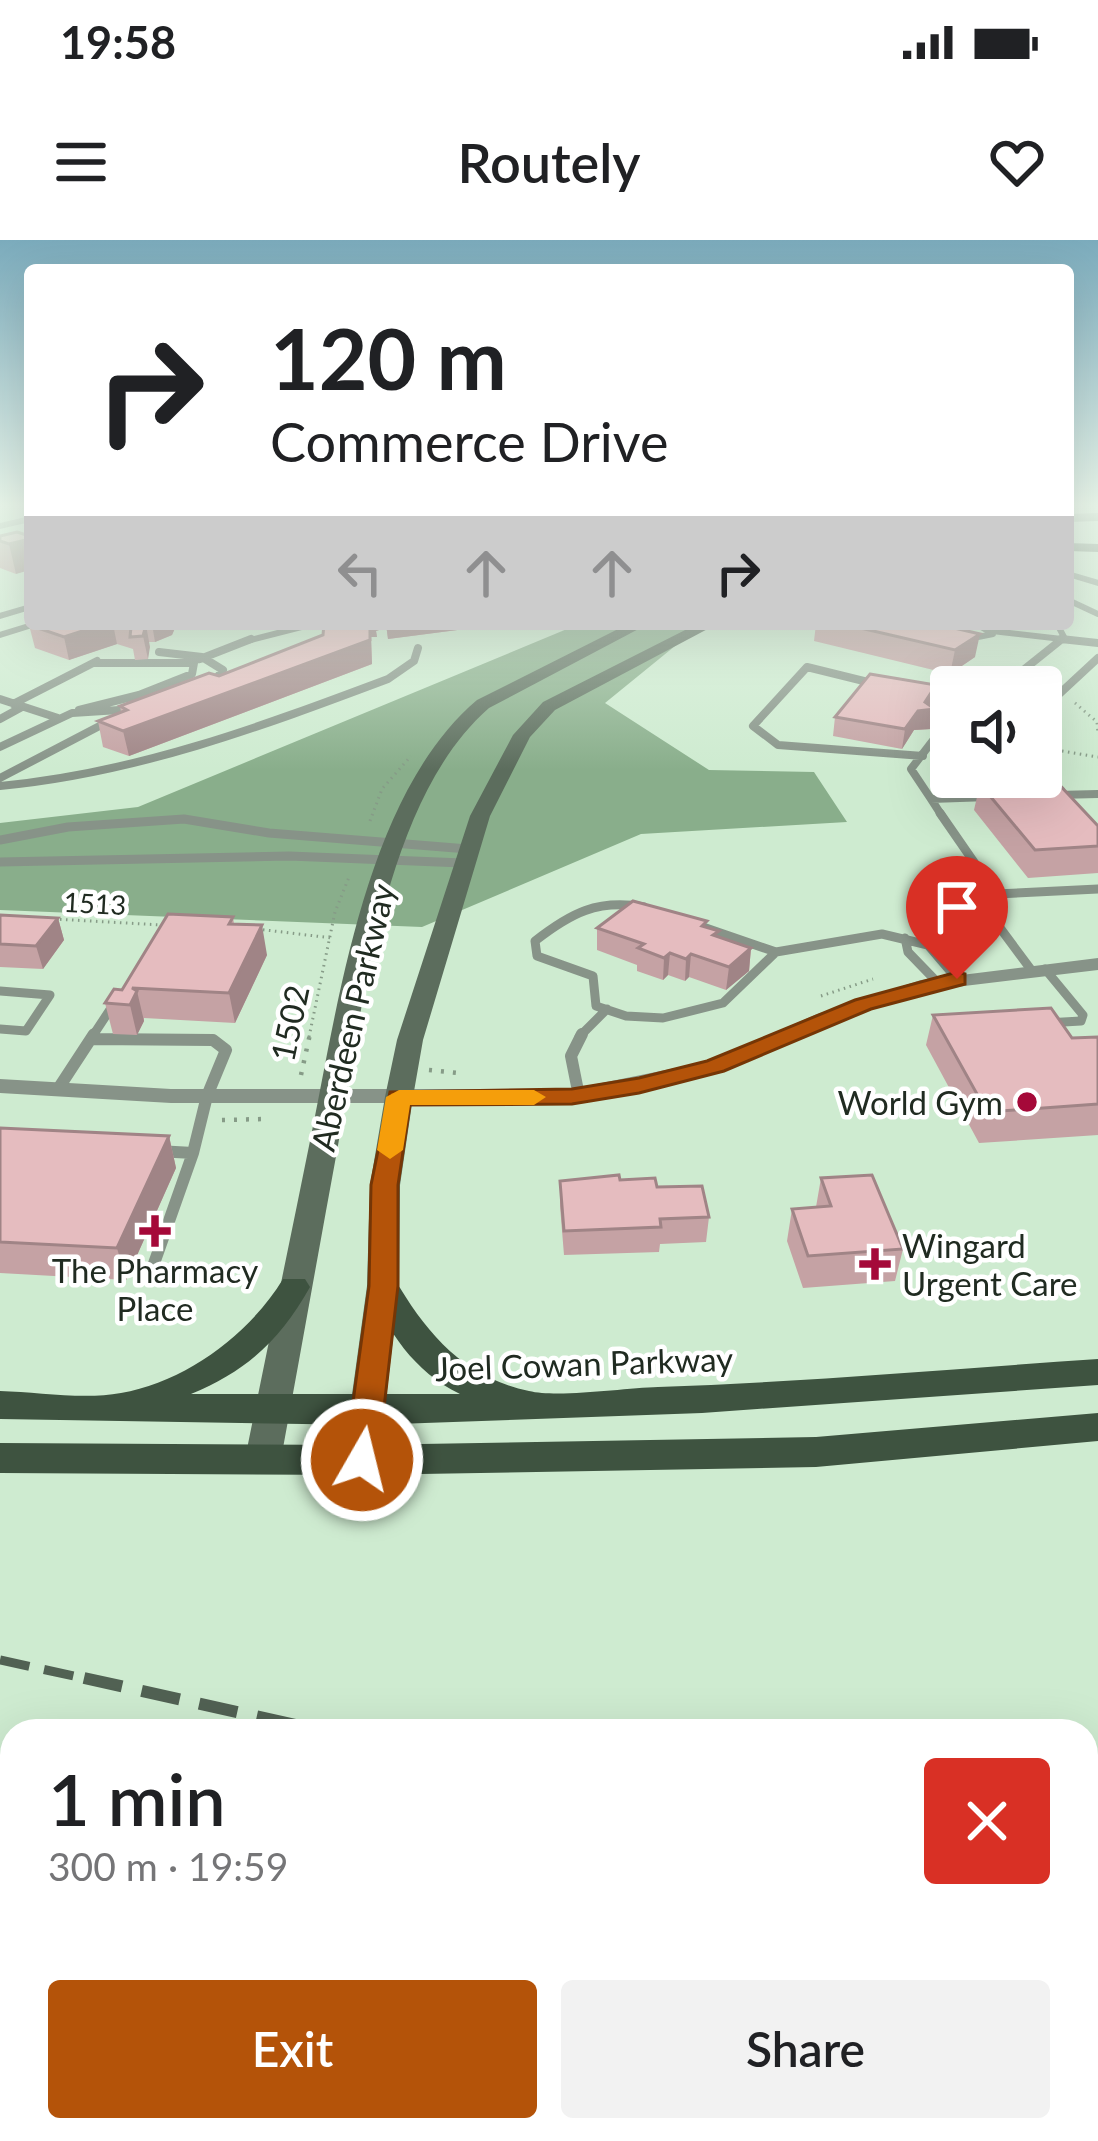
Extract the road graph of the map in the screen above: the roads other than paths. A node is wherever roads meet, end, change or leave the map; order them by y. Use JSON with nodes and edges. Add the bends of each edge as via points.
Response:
{"nodes":[{"id":1,"x":294,"y":630,"type":"edge"},
{"id":2,"x":628,"y":630,"type":"edge"},
{"id":3,"x":697,"y":630,"type":"edge"},
{"id":4,"x":1060,"y":630,"type":"edge"},
{"id":5,"x":992,"y":631,"type":"joint"},
{"id":6,"x":949,"y":636,"type":"edge"},
{"id":7,"x":1064,"y":637,"type":"junction"},
{"id":8,"x":1098,"y":643,"type":"edge"},
{"id":9,"x":418,"y":648,"type":"dead end"},
{"id":10,"x":159,"y":652,"type":"dead end"},
{"id":11,"x":114,"y":656,"type":"dead end"},
{"id":12,"x":1098,"y":658,"type":"edge"},
{"id":13,"x":198,"y":660,"type":"junction"},
{"id":14,"x":94,"y":663,"type":"junction"},
{"id":15,"x":1028,"y":666,"type":"edge"},
{"id":16,"x":210,"y":687,"type":"edge"},
{"id":17,"x":888,"y":687,"type":"edge"},
{"id":18,"x":1062,"y":691,"type":"edge"},
{"id":19,"x":909,"y":692,"type":"edge"},
{"id":20,"x":930,"y":698,"type":"edge"},
{"id":21,"x":0,"y":699,"type":"edge"},
{"id":22,"x":18,"y":706,"type":"junction"},
{"id":23,"x":152,"y":706,"type":"edge"},
{"id":24,"x":125,"y":710,"type":"junction"},
{"id":25,"x":72,"y":712,"type":"junction"},
{"id":26,"x":58,"y":718,"type":"junction"},
{"id":27,"x":0,"y":719,"type":"edge"},
{"id":28,"x":0,"y":747,"type":"edge"},
{"id":29,"x":930,"y":748,"type":"edge"},
{"id":30,"x":923,"y":756,"type":"junction"},
{"id":31,"x":0,"y":782,"type":"edge"},
{"id":32,"x":1062,"y":792,"type":"edge"},
{"id":33,"x":1098,"y":794,"type":"edge"},
{"id":34,"x":1062,"y":795,"type":"edge"},
{"id":35,"x":1066,"y":795,"type":"junction"},
{"id":36,"x":964,"y":798,"type":"edge"},
{"id":37,"x":931,"y":799,"type":"junction"},
{"id":38,"x":1077,"y":807,"type":"edge"},
{"id":39,"x":0,"y":840,"type":"edge"},
{"id":40,"x":391,"y":852,"type":"junction"},
{"id":41,"x":465,"y":856,"type":"junction"},
{"id":42,"x":0,"y":862,"type":"edge"},
{"id":43,"x":1098,"y":889,"type":"edge"},
{"id":44,"x":996,"y":894,"type":"junction"},
{"id":45,"x":649,"y":908,"type":"edge"},
{"id":46,"x":691,"y":922,"type":"edge"},
{"id":47,"x":904,"y":938,"type":"junction"},
{"id":48,"x":776,"y":952,"type":"junction"},
{"id":49,"x":1098,"y":964,"type":"edge"},
{"id":50,"x":1039,"y":970,"type":"junction"},
{"id":51,"x":947,"y":980,"type":"junction"},
{"id":52,"x":0,"y":991,"type":"edge"},
{"id":53,"x":122,"y":992,"type":"edge"},
{"id":54,"x":607,"y":1010,"type":"junction"},
{"id":55,"x":1041,"y":1024,"type":"edge"},
{"id":56,"x":0,"y":1029,"type":"edge"},
{"id":57,"x":92,"y":1039,"type":"junction"},
{"id":58,"x":0,"y":1086,"type":"edge"},
{"id":59,"x":58,"y":1090,"type":"junction"},
{"id":60,"x":316,"y":1096,"type":"junction"},
{"id":61,"x":579,"y":1096,"type":"junction"},
{"id":62,"x":399,"y":1097,"type":"junction"},
{"id":63,"x":204,"y":1107,"type":"junction"},
{"id":64,"x":150,"y":1151,"type":"edge"},
{"id":65,"x":193,"y":1153,"type":"junction"},
{"id":66,"x":152,"y":1271,"type":"dead end"},
{"id":67,"x":383,"y":1286,"type":"junction"},
{"id":68,"x":294,"y":1287,"type":"junction"},
{"id":69,"x":1098,"y":1372,"type":"edge"},
{"id":70,"x":0,"y":1405,"type":"edge"},
{"id":71,"x":538,"y":1405,"type":"junction"},
{"id":72,"x":121,"y":1407,"type":"junction"},
{"id":73,"x":269,"y":1410,"type":"junction"},
{"id":74,"x":368,"y":1411,"type":"junction"},
{"id":75,"x":1091,"y":1431,"type":"edge"},
{"id":76,"x":0,"y":1458,"type":"edge"},
{"id":77,"x":263,"y":1459,"type":"junction"},
{"id":78,"x":362,"y":1460,"type":"junction"}],
"edges":[{"from":1,"to":13,"type":"lane"},
{"from":2,"to":40,"type":"street","name":"Aberdeen Parkway","via":[[483,704],[415,790]]},
{"from":3,"to":41,"type":"street","name":"Aberdeen Parkway","via":[[588,684],[531,723]]},
{"from":4,"to":7,"type":"lane"},
{"from":5,"to":6,"type":"lane","via":[[980,640]]},
{"from":5,"to":7,"type":"lane"},
{"from":7,"to":8,"type":"lane"},
{"from":7,"to":15,"type":"lane"},
{"from":9,"to":31,"type":"lane","via":[[414,661],[388,679],[187,755],[62,782]]},
{"from":10,"to":13,"type":"lane"},
{"from":11,"to":14,"type":"lane"},
{"from":12,"to":18,"type":"lane"},
{"from":13,"to":14,"type":"lane"},
{"from":13,"to":16,"type":"lane","via":[[223,670]]},
{"from":13,"to":25,"type":"lane","via":[[192,674]]},
{"from":14,"to":22,"type":"lane"},
{"from":17,"to":30,"type":"lane","via":[[807,667],[753,726],[778,745]]},
{"from":19,"to":20,"type":"lane"},
{"from":21,"to":22,"type":"lane"},
{"from":22,"to":26,"type":"lane"},
{"from":22,"to":27,"type":"lane"},
{"from":23,"to":24,"type":"lane"},
{"from":24,"to":25,"type":"lane"},
{"from":24,"to":31,"type":"lane"},
{"from":25,"to":26,"type":"lane"},
{"from":26,"to":28,"type":"lane"},
{"from":29,"to":30,"type":"lane"},
{"from":30,"to":37,"type":"lane","via":[[911,769]]},
{"from":32,"to":35,"type":"lane"},
{"from":33,"to":35,"type":"lane"},
{"from":34,"to":35,"type":"lane"},
{"from":35,"to":38,"type":"lane"},
{"from":36,"to":37,"type":"lane"},
{"from":37,"to":44,"type":"lane"},
{"from":39,"to":40,"type":"lane","via":[[184,818]]},
{"from":40,"to":41,"type":"lane"},
{"from":40,"to":42,"type":"lane"},
{"from":40,"to":60,"type":"street","name":"Aberdeen Parkway"},
{"from":41,"to":62,"type":"street","name":"Aberdeen Parkway"},
{"from":43,"to":44,"type":"lane"},
{"from":44,"to":50,"type":"lane","via":[[986,909]]},
{"from":45,"to":54,"type":"lane","via":[[612,900],[578,907],[535,940],[538,956],[593,976],[596,1006]]},
{"from":46,"to":48,"type":"lane"},
{"from":47,"to":48,"type":"lane","via":[[883,934]]},
{"from":47,"to":51,"type":"lane","via":[[908,952]]},
{"from":47,"to":51,"type":"lane","via":[[928,945]]},
{"from":48,"to":54,"type":"lane","via":[[723,1003],[663,1018]]},
{"from":49,"to":50,"type":"street"},
{"from":50,"to":51,"type":"street"},
{"from":50,"to":55,"type":"lane","via":[[1083,1015]]},
{"from":51,"to":61,"type":"street","via":[[824,1018],[716,1066]]},
{"from":52,"to":56,"type":"lane","via":[[50,995],[26,1031]]},
{"from":53,"to":57,"type":"lane"},
{"from":54,"to":61,"type":"lane","via":[[574,1040],[568,1057]]},
{"from":57,"to":59,"type":"lane"},
{"from":57,"to":63,"type":"lane","via":[[221,1044],[226,1050]]},
{"from":58,"to":59,"type":"street"},
{"from":59,"to":63,"type":"street"},
{"from":60,"to":62,"type":"street"},
{"from":60,"to":63,"type":"street"},
{"from":60,"to":68,"type":"street","name":"Aberdeen Parkway"},
{"from":61,"to":62,"type":"street"},
{"from":62,"to":67,"type":"street","name":"Aberdeen Parkway","via":[[385,1185]]},
{"from":63,"to":65,"type":"lane"},
{"from":64,"to":65,"type":"lane"},
{"from":65,"to":66,"type":"lane"},
{"from":67,"to":71,"type":"main road","via":[[404,1331],[438,1367]]},
{"from":67,"to":74,"type":"street","name":"Aberdeen Parkway"},
{"from":68,"to":72,"type":"main road","via":[[253,1346]]},
{"from":68,"to":73,"type":"street","name":"Aberdeen Parkway"},
{"from":69,"to":71,"type":"main road","name":"Joel Cowan Parkway"},
{"from":70,"to":72,"type":"main road","name":"Joel Cowan Parkway"},
{"from":71,"to":74,"type":"main road","name":"Joel Cowan Parkway"},
{"from":72,"to":73,"type":"main road","name":"Joel Cowan Parkway"},
{"from":73,"to":74,"type":"main road","name":"Joel Cowan Parkway"},
{"from":73,"to":77,"type":"street","name":"Aberdeen Parkway"},
{"from":74,"to":78,"type":"street","name":"Aberdeen Parkway"},
{"from":75,"to":78,"type":"main road","via":[[816,1452]]},
{"from":76,"to":77,"type":"main road"},
{"from":77,"to":78,"type":"main road"}]}
